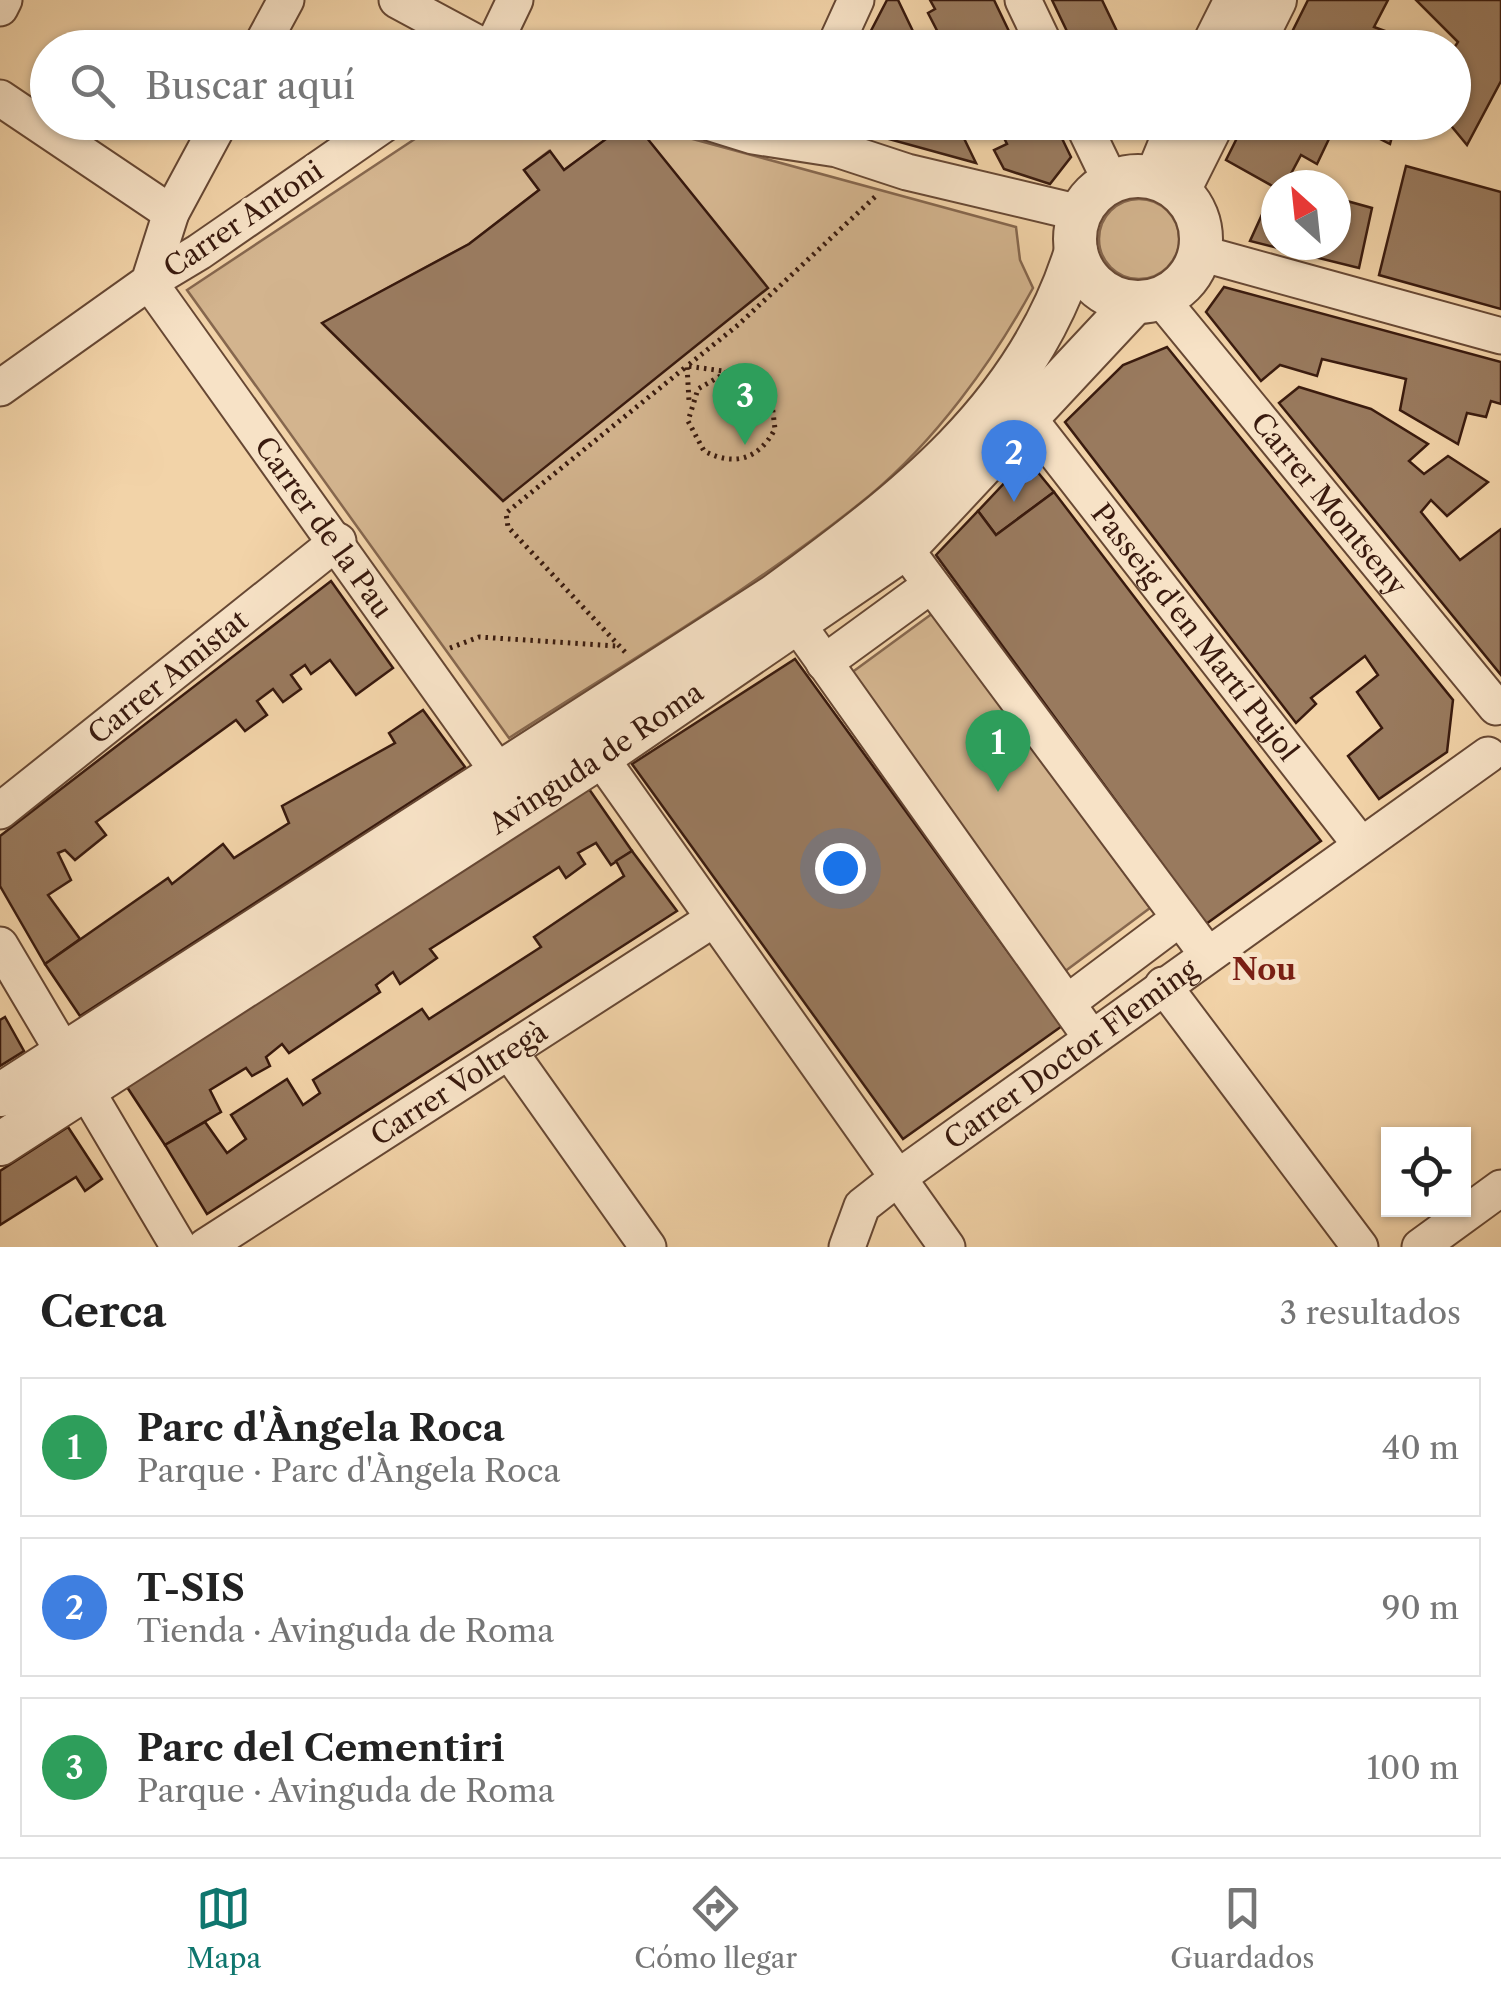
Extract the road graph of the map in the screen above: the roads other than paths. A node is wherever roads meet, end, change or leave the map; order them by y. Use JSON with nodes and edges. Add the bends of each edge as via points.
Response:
{"nodes":[{"id":1,"x":4,"y":0,"type":"edge"},
{"id":2,"x":286,"y":0,"type":"edge"},
{"id":3,"x":397,"y":0,"type":"edge"},
{"id":4,"x":515,"y":0,"type":"edge"},
{"id":5,"x":856,"y":0,"type":"edge"},
{"id":6,"x":1023,"y":0,"type":"edge"},
{"id":7,"x":1236,"y":0,"type":"edge"},
{"id":8,"x":1275,"y":0,"type":"edge"},
{"id":9,"x":0,"y":8,"type":"edge"},
{"id":10,"x":270,"y":30,"type":"edge"},
{"id":11,"x":454,"y":30,"type":"edge"},
{"id":12,"x":499,"y":30,"type":"edge"},
{"id":13,"x":842,"y":30,"type":"edge"},
{"id":14,"x":1037,"y":30,"type":"edge"},
{"id":15,"x":1221,"y":30,"type":"edge"},
{"id":16,"x":1260,"y":30,"type":"edge"},
{"id":17,"x":0,"y":98,"type":"edge"},
{"id":18,"x":30,"y":118,"type":"edge"},
{"id":19,"x":62,"y":140,"type":"edge"},
{"id":20,"x":210,"y":140,"type":"edge"},
{"id":21,"x":360,"y":140,"type":"edge"},
{"id":22,"x":820,"y":140,"type":"edge"},
{"id":23,"x":1091,"y":140,"type":"edge"},
{"id":24,"x":1176,"y":140,"type":"edge"},
{"id":25,"x":1200,"y":140,"type":"edge"},
{"id":26,"x":1111,"y":182,"type":"junction"},
{"id":27,"x":1167,"y":184,"type":"junction"},
{"id":28,"x":170,"y":214,"type":"junction"},
{"id":29,"x":1078,"y":232,"type":"junction"},
{"id":30,"x":1200,"y":253,"type":"junction"},
{"id":31,"x":149,"y":282,"type":"junction"},
{"id":32,"x":1148,"y":301,"type":"junction"},
{"id":33,"x":1501,"y":336,"type":"edge"},
{"id":34,"x":0,"y":388,"type":"edge"},
{"id":35,"x":1029,"y":418,"type":"junction"},
{"id":36,"x":893,"y":533,"type":"junction"},
{"id":37,"x":338,"y":541,"type":"junction"},
{"id":38,"x":931,"y":585,"type":"junction"},
{"id":39,"x":787,"y":610,"type":"junction"},
{"id":40,"x":824,"y":664,"type":"junction"},
{"id":41,"x":1498,"y":706,"type":"edge"},
{"id":42,"x":600,"y":758,"type":"junction"},
{"id":43,"x":1494,"y":760,"type":"edge"},
{"id":44,"x":500,"y":774,"type":"junction"},
{"id":45,"x":0,"y":811,"type":"edge"},
{"id":46,"x":1361,"y":845,"type":"junction"},
{"id":47,"x":1180,"y":918,"type":"junction"},
{"id":48,"x":712,"y":920,"type":"junction"},
{"id":49,"x":0,"y":946,"type":"edge"},
{"id":50,"x":1208,"y":954,"type":"junction"},
{"id":51,"x":1163,"y":986,"type":"junction"},
{"id":52,"x":1067,"y":1002,"type":"junction"},
{"id":53,"x":1090,"y":1036,"type":"junction"},
{"id":54,"x":509,"y":1051,"type":"junction"},
{"id":55,"x":65,"y":1052,"type":"junction"},
{"id":56,"x":87,"y":1090,"type":"junction"},
{"id":57,"x":0,"y":1095,"type":"edge"},
{"id":58,"x":0,"y":1144,"type":"edge"},
{"id":59,"x":899,"y":1176,"type":"junction"},
{"id":60,"x":1501,"y":1188,"type":"edge"},
{"id":61,"x":179,"y":1247,"type":"edge"},
{"id":62,"x":205,"y":1247,"type":"edge"},
{"id":63,"x":648,"y":1247,"type":"edge"},
{"id":64,"x":848,"y":1247,"type":"edge"},
{"id":65,"x":947,"y":1247,"type":"edge"},
{"id":66,"x":1360,"y":1247,"type":"edge"},
{"id":67,"x":1420,"y":1247,"type":"edge"}],
"edges":[{"from":1,"to":9,"type":"street"},
{"from":2,"to":10,"type":"street"},
{"from":3,"to":11,"type":"street"},
{"from":4,"to":12,"type":"street"},
{"from":5,"to":13,"type":"street"},
{"from":6,"to":14,"type":"street"},
{"from":7,"to":15,"type":"street"},
{"from":8,"to":16,"type":"street"},
{"from":17,"to":18,"type":"street"},
{"from":19,"to":28,"type":"street"},
{"from":20,"to":28,"type":"street"},
{"from":21,"to":31,"type":"street","name":"Carrer Antoni"},
{"from":22,"to":29,"type":"street"},
{"from":23,"to":26,"type":"street"},
{"from":24,"to":27,"type":"street"},
{"from":25,"to":27,"type":"street"},
{"from":26,"to":27,"type":"street","via":[[1134,176]]},
{"from":26,"to":29,"type":"street","via":[[1093,195]]},
{"from":27,"to":30,"type":"street","via":[[1198,219]]},
{"from":28,"to":31,"type":"street"},
{"from":29,"to":32,"type":"street","via":[[1086,276],[1107,295]]},
{"from":29,"to":36,"type":"street","name":"Avinguda de Roma","via":[[1058,306],[1029,359]]},
{"from":30,"to":32,"type":"street","via":[[1186,280]]},
{"from":30,"to":33,"type":"street"},
{"from":31,"to":34,"type":"street","name":"Carrer Antoni"},
{"from":31,"to":37,"type":"street","name":"Carrer de la Pau"},
{"from":32,"to":35,"type":"street","name":"Avinguda de Roma"},
{"from":32,"to":41,"type":"street","name":"Carrer Montseny"},
{"from":35,"to":36,"type":"street","name":"Avinguda de Roma"},
{"from":35,"to":46,"type":"street","name":"Passeig d'en Martí Pujol"},
{"from":36,"to":38,"type":"street"},
{"from":36,"to":39,"type":"street","name":"Avinguda de Roma"},
{"from":37,"to":44,"type":"street","name":"Carrer de la Pau"},
{"from":37,"to":45,"type":"street","name":"Carrer Amistat"},
{"from":38,"to":40,"type":"street"},
{"from":38,"to":47,"type":"street"},
{"from":39,"to":40,"type":"street"},
{"from":39,"to":42,"type":"street","name":"Avinguda de Roma"},
{"from":39,"to":44,"type":"street","name":"Avinguda de Roma"},
{"from":40,"to":52,"type":"street"},
{"from":41,"to":43,"type":"street","via":[[1481,735]]},
{"from":42,"to":48,"type":"street"},
{"from":42,"to":56,"type":"street","name":"Avinguda de Roma"},
{"from":43,"to":46,"type":"street","name":"Carrer Doctor Fleming"},
{"from":44,"to":55,"type":"street","name":"Avinguda de Roma"},
{"from":46,"to":50,"type":"street","name":"Carrer Doctor Fleming"},
{"from":47,"to":50,"type":"street"},
{"from":47,"to":52,"type":"street"},
{"from":48,"to":54,"type":"street","name":"Carrer Voltregà"},
{"from":48,"to":59,"type":"street"},
{"from":49,"to":55,"type":"street"},
{"from":50,"to":51,"type":"street","name":"Carrer Doctor Fleming"},
{"from":51,"to":53,"type":"street","name":"Carrer Doctor Fleming"},
{"from":51,"to":66,"type":"street"},
{"from":52,"to":53,"type":"street"},
{"from":53,"to":59,"type":"street","name":"Carrer Doctor Fleming"},
{"from":54,"to":62,"type":"street","name":"Carrer Voltregà"},
{"from":54,"to":63,"type":"street"},
{"from":55,"to":56,"type":"street"},
{"from":55,"to":57,"type":"street","name":"Avinguda de Roma"},
{"from":56,"to":58,"type":"street","name":"Avinguda de Roma"},
{"from":56,"to":61,"type":"street"},
{"from":59,"to":64,"type":"street","name":"Carrer Doctor Fleming","via":[[862,1206]]},
{"from":59,"to":65,"type":"street"},
{"from":60,"to":67,"type":"street"}]}
